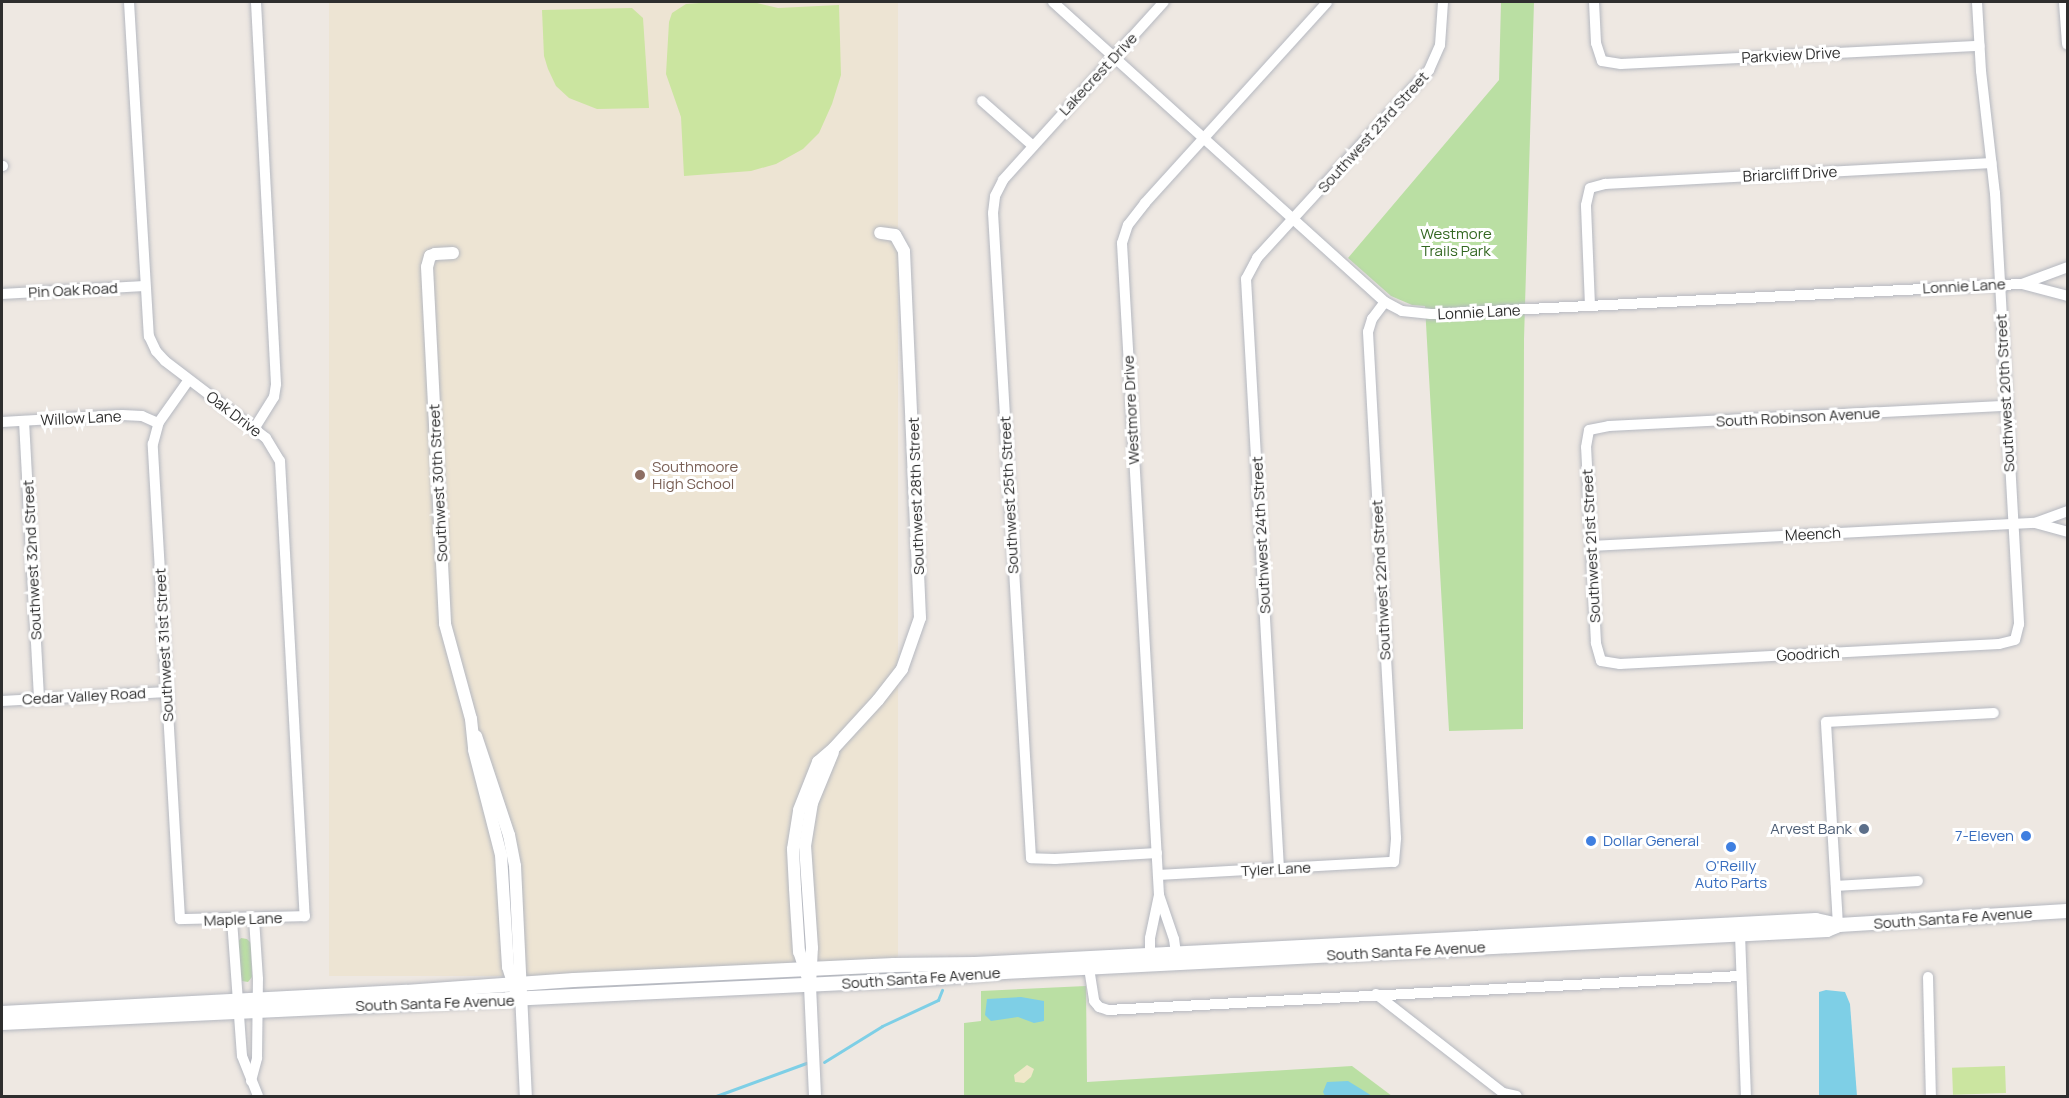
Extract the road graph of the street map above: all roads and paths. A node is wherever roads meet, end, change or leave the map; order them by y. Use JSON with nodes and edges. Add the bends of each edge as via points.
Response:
{"nodes":[{"id":1,"x":129,"y":2,"type":"edge"},
{"id":2,"x":256,"y":2,"type":"edge"},
{"id":3,"x":1053,"y":2,"type":"edge"},
{"id":4,"x":1164,"y":2,"type":"edge"},
{"id":5,"x":1327,"y":2,"type":"edge"},
{"id":6,"x":1443,"y":2,"type":"edge"},
{"id":7,"x":1594,"y":2,"type":"edge"},
{"id":8,"x":1977,"y":2,"type":"edge"},
{"id":9,"x":2065,"y":2,"type":"edge"},
{"id":10,"x":2067,"y":44,"type":"edge"},
{"id":11,"x":1980,"y":46,"type":"junction"},
{"id":12,"x":1115,"y":56,"type":"junction"},
{"id":13,"x":982,"y":101,"type":"dead end"},
{"id":14,"x":1203,"y":138,"type":"junction"},
{"id":15,"x":1033,"y":146,"type":"junction"},
{"id":16,"x":1990,"y":164,"type":"junction"},
{"id":17,"x":1293,"y":219,"type":"junction"},
{"id":18,"x":880,"y":233,"type":"dead end"},
{"id":19,"x":453,"y":253,"type":"dead end"},
{"id":20,"x":2067,"y":267,"type":"edge"},
{"id":21,"x":2000,"y":284,"type":"junction"},
{"id":22,"x":2022,"y":284,"type":"junction"},
{"id":23,"x":144,"y":286,"type":"junction"},
{"id":24,"x":2,"y":294,"type":"edge"},
{"id":25,"x":2067,"y":296,"type":"edge"},
{"id":26,"x":1385,"y":302,"type":"junction"},
{"id":27,"x":1590,"y":306,"type":"junction"},
{"id":28,"x":188,"y":381,"type":"junction"},
{"id":29,"x":2006,"y":406,"type":"junction"},
{"id":30,"x":24,"y":421,"type":"junction"},
{"id":31,"x":2,"y":422,"type":"edge"},
{"id":32,"x":158,"y":423,"type":"junction"},
{"id":33,"x":254,"y":429,"type":"junction"},
{"id":34,"x":1589,"y":430,"type":"joint"},
{"id":35,"x":2067,"y":511,"type":"edge"},
{"id":36,"x":2035,"y":523,"type":"junction"},
{"id":37,"x":2012,"y":524,"type":"junction"},
{"id":38,"x":2067,"y":532,"type":"edge"},
{"id":39,"x":1591,"y":546,"type":"junction"},
{"id":40,"x":2015,"y":640,"type":"joint"},
{"id":41,"x":1601,"y":661,"type":"joint"},
{"id":42,"x":167,"y":692,"type":"junction"},
{"id":43,"x":39,"y":699,"type":"junction"},
{"id":44,"x":2,"y":700,"type":"edge"},
{"id":45,"x":1994,"y":713,"type":"dead end"},
{"id":46,"x":1157,"y":853,"type":"junction"},
{"id":47,"x":1394,"y":862,"type":"joint"},
{"id":48,"x":1279,"y":869,"type":"junction"},
{"id":49,"x":1158,"y":875,"type":"junction"},
{"id":50,"x":1918,"y":881,"type":"dead end"},
{"id":51,"x":1836,"y":886,"type":"junction"},
{"id":52,"x":1159,"y":895,"type":"junction"},
{"id":53,"x":2067,"y":911,"type":"edge"},
{"id":54,"x":305,"y":916,"type":"joint"},
{"id":55,"x":180,"y":919,"type":"joint"},
{"id":56,"x":254,"y":919,"type":"junction"},
{"id":57,"x":232,"y":920,"type":"junction"},
{"id":58,"x":1839,"y":925,"type":"junction"},
{"id":59,"x":1740,"y":934,"type":"junction"},
{"id":60,"x":1177,"y":958,"type":"junction"},
{"id":61,"x":1150,"y":959,"type":"junction"},
{"id":62,"x":1089,"y":968,"type":"junction"},
{"id":63,"x":808,"y":970,"type":"junction"},
{"id":64,"x":1740,"y":976,"type":"junction"},
{"id":65,"x":1928,"y":977,"type":"dead end"},
{"id":66,"x":517,"y":984,"type":"junction"},
{"id":67,"x":810,"y":985,"type":"junction"},
{"id":68,"x":1376,"y":994,"type":"junction"},
{"id":69,"x":519,"y":1000,"type":"junction"},
{"id":70,"x":257,"y":1005,"type":"junction"},
{"id":71,"x":239,"y":1006,"type":"junction"},
{"id":72,"x":2,"y":1013,"type":"edge"},
{"id":73,"x":2,"y":1023,"type":"edge"},
{"id":74,"x":250,"y":1081,"type":"junction"},
{"id":75,"x":258,"y":1096,"type":"edge"},
{"id":76,"x":526,"y":1096,"type":"edge"},
{"id":77,"x":815,"y":1096,"type":"edge"},
{"id":78,"x":1517,"y":1096,"type":"edge"},
{"id":79,"x":1746,"y":1096,"type":"edge"},
{"id":80,"x":1931,"y":1096,"type":"edge"}],
"edges":[{"from":1,"to":23,"type":"street","name":"Oak Drive"},
{"from":2,"to":33,"type":"street","via":[[276,384],[274,397]]},
{"from":3,"to":12,"type":"street","name":"Lonnie Lane"},
{"from":4,"to":12,"type":"street","name":"Lakecrest Drive"},
{"from":5,"to":14,"type":"street","name":"Westmore Drive"},
{"from":6,"to":17,"type":"street","name":"Southwest 23rd Street","via":[[1440,45],[1429,70]]},
{"from":7,"to":11,"type":"street","name":"Parkview Drive","via":[[1596,44],[1602,62]]},
{"from":8,"to":11,"type":"street","name":"Southwest 20th Street"},
{"from":9,"to":10,"type":"street"},
{"from":11,"to":16,"type":"street","name":"Southwest 20th Street"},
{"from":12,"to":14,"type":"street","name":"Lonnie Lane"},
{"from":12,"to":15,"type":"street","name":"Lakecrest Drive"},
{"from":13,"to":15,"type":"street"},
{"from":14,"to":17,"type":"street","name":"Lonnie Lane"},
{"from":14,"to":46,"type":"street","name":"Westmore Drive","via":[[1132,218],[1122,243]]},
{"from":15,"to":46,"type":"street","name":"Southwest 25th Street","via":[[998,188],[993,213],[1031,858]]},
{"from":16,"to":21,"type":"street","name":"Southwest 20th Street"},
{"from":16,"to":27,"type":"street","name":"Briarcliff Drive","via":[[1612,183],[1590,188],[1586,206]]},
{"from":17,"to":26,"type":"street","name":"Lonnie Lane"},
{"from":17,"to":48,"type":"street","name":"Southwest 24th Street","via":[[1250,267],[1246,289]]},
{"from":18,"to":63,"type":"street","name":"Southwest 28th Street","via":[[895,235],[904,251],[920,618],[902,669],[834,748],[815,793],[806,832]]},
{"from":19,"to":66,"type":"street","name":"Southwest 30th Street","via":[[430,256],[427,267],[445,624],[472,730],[482,750],[513,851],[521,964]]},
{"from":20,"to":22,"type":"street","name":"Lonnie Lane"},
{"from":21,"to":22,"type":"street","name":"Lonnie Lane"},
{"from":21,"to":27,"type":"street","name":"Lonnie Lane"},
{"from":21,"to":29,"type":"street","name":"Southwest 20th Street"},
{"from":22,"to":25,"type":"street","name":"Lonnie Lane"},
{"from":23,"to":24,"type":"street","name":"Pin Oak Road"},
{"from":23,"to":28,"type":"street","name":"Oak Drive","via":[[152,344]]},
{"from":26,"to":27,"type":"street","name":"Lonnie Lane","via":[[1421,315]]},
{"from":26,"to":47,"type":"street","name":"Southwest 22nd Street","via":[[1368,332],[1396,838]]},
{"from":28,"to":32,"type":"street","name":"Southwest 31st Street"},
{"from":28,"to":33,"type":"street","name":"Oak Drive"},
{"from":29,"to":34,"type":"street","name":"South Robinson Avenue"},
{"from":29,"to":37,"type":"street","name":"Southwest 20th Street"},
{"from":30,"to":31,"type":"street","name":"Willow Lane"},
{"from":30,"to":32,"type":"street","name":"Willow Lane","via":[[122,415],[142,416]]},
{"from":30,"to":43,"type":"street","name":"Southwest 32nd Street"},
{"from":32,"to":42,"type":"street","name":"Southwest 31st Street","via":[[153,450]]},
{"from":33,"to":54,"type":"street","name":"Oak Drive","via":[[277,452],[282,472]]},
{"from":34,"to":39,"type":"street","name":"Southwest 21st Street"},
{"from":35,"to":36,"type":"street","name":"Meench"},
{"from":36,"to":37,"type":"street","name":"Meench"},
{"from":36,"to":38,"type":"street","name":"Meench"},
{"from":37,"to":39,"type":"street","name":"Meench"},
{"from":37,"to":40,"type":"street","name":"Southwest 20th Street","via":[[2019,624]]},
{"from":39,"to":41,"type":"street","name":"Southwest 21st Street","via":[[1596,643]]},
{"from":40,"to":41,"type":"street","name":"Goodrich","via":[[1999,644],[1620,664]]},
{"from":42,"to":43,"type":"street","name":"Cedar Valley Road"},
{"from":42,"to":55,"type":"street","name":"Southwest 31st Street"},
{"from":43,"to":44,"type":"street","name":"Cedar Valley Road"},
{"from":45,"to":51,"type":"street","via":[[1826,722]]},
{"from":46,"to":49,"type":"street","name":"Westmore Drive"},
{"from":47,"to":48,"type":"street","name":"Tyler Lane"},
{"from":48,"to":49,"type":"street","name":"Tyler Lane"},
{"from":49,"to":52,"type":"street","name":"Westmore Drive"},
{"from":50,"to":51,"type":"street"},
{"from":51,"to":58,"type":"street"},
{"from":52,"to":60,"type":"street","name":"Westmore Drive"},
{"from":52,"to":61,"type":"street","name":"Westmore Drive"},
{"from":53,"to":58,"type":"main road","name":"South Santa Fe Avenue"},
{"from":54,"to":56,"type":"street","name":"Maple Lane"},
{"from":55,"to":57,"type":"street","name":"Maple Lane"},
{"from":56,"to":57,"type":"street","name":"Maple Lane"},
{"from":56,"to":70,"type":"street"},
{"from":57,"to":71,"type":"street"},
{"from":58,"to":59,"type":"main road","name":"South Santa Fe Avenue","via":[[1827,930]]},
{"from":58,"to":60,"type":"main road","name":"South Santa Fe Avenue","via":[[1816,920]]},
{"from":59,"to":60,"type":"main road","name":"South Santa Fe Avenue"},
{"from":59,"to":64,"type":"street"},
{"from":60,"to":61,"type":"main road","name":"South Santa Fe Avenue"},
{"from":61,"to":62,"type":"main road","name":"South Santa Fe Avenue"},
{"from":61,"to":63,"type":"main road","name":"South Santa Fe Avenue"},
{"from":62,"to":67,"type":"main road","name":"South Santa Fe Avenue"},
{"from":62,"to":68,"type":"street","via":[[1094,1001],[1099,1008],[1108,1010]]},
{"from":63,"to":66,"type":"main road","name":"South Santa Fe Avenue"},
{"from":63,"to":67,"type":"street","name":"Southwest 28th Street"},
{"from":64,"to":68,"type":"street"},
{"from":64,"to":79,"type":"street"},
{"from":65,"to":80,"type":"street"},
{"from":66,"to":69,"type":"street","name":"Southwest 30th Street"},
{"from":66,"to":70,"type":"main road","name":"South Santa Fe Avenue"},
{"from":67,"to":69,"type":"main road","name":"South Santa Fe Avenue"},
{"from":67,"to":77,"type":"street","name":"Southwest 28th Street"},
{"from":68,"to":78,"type":"street","via":[[1503,1093]]},
{"from":69,"to":70,"type":"main road","name":"South Santa Fe Avenue"},
{"from":69,"to":76,"type":"street","name":"Southwest 30th Street"},
{"from":70,"to":71,"type":"main road","name":"South Santa Fe Avenue"},
{"from":70,"to":74,"type":"street","via":[[257,1058]]},
{"from":71,"to":72,"type":"main road","name":"South Santa Fe Avenue"},
{"from":71,"to":73,"type":"main road","name":"South Santa Fe Avenue"},
{"from":71,"to":74,"type":"street","via":[[242,1056]]},
{"from":74,"to":75,"type":"street"}]}
